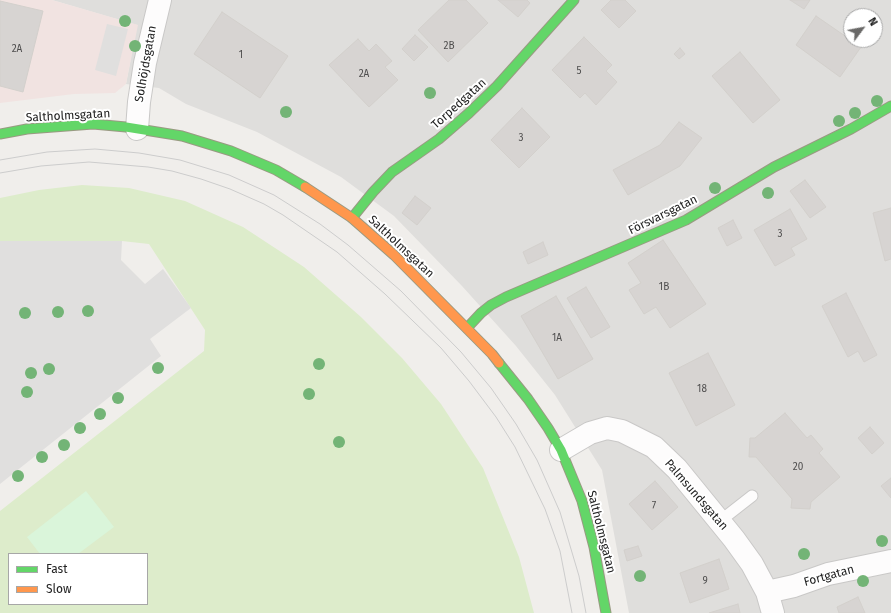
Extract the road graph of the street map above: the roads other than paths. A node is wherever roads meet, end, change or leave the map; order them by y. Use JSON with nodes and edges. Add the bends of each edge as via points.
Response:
{"nodes":[{"id":1,"x":160,"y":0,"type":"edge"},
{"id":2,"x":574,"y":0,"type":"edge"},
{"id":3,"x":891,"y":106,"type":"edge"},
{"id":4,"x":137,"y":129,"type":"junction"},
{"id":5,"x":0,"y":134,"type":"edge"},
{"id":6,"x":352,"y":218,"type":"junction"},
{"id":7,"x":467,"y":328,"type":"junction"},
{"id":8,"x":561,"y":450,"type":"junction"},
{"id":9,"x":752,"y":496,"type":"dead end"},
{"id":10,"x":720,"y":521,"type":"junction"},
{"id":11,"x":891,"y":561,"type":"edge"},
{"id":12,"x":767,"y":592,"type":"junction"},
{"id":13,"x":606,"y":613,"type":"edge"},
{"id":14,"x":773,"y":613,"type":"edge"}],
"edges":[{"from":1,"to":4,"type":"street","name":"Solhöjdsgatan","via":[[145,63]]},
{"from":2,"to":6,"type":"street","name":"Torpedgatan","via":[[491,92],[439,139],[392,172]]},
{"from":3,"to":7,"type":"street","name":"Försvarsgatan","via":[[774,167],[686,220],[506,297],[491,305]]},
{"from":4,"to":5,"type":"street","name":"Saltholmsgatan","via":[[111,125],[78,125]]},
{"from":4,"to":6,"type":"street","name":"Saltholmsgatan","via":[[182,136],[253,160],[302,184]]},
{"from":6,"to":7,"type":"street","name":"Saltholmsgatan","via":[[394,255]]},
{"from":7,"to":8,"type":"street","name":"Saltholmsgatan","via":[[528,398]]},
{"from":8,"to":10,"type":"street","name":"Palmsundsgatan","via":[[590,433],[607,428],[622,431],[654,447],[677,469]]},
{"from":8,"to":13,"type":"street","name":"Saltholmsgatan","via":[[587,517]]},
{"from":9,"to":10,"type":"lane"},
{"from":10,"to":12,"type":"street","name":"Palmsundsgatan","via":[[752,564]]},
{"from":11,"to":12,"type":"street","name":"Fortgatan","via":[[828,574]]},
{"from":12,"to":14,"type":"street","name":"Palmsundsgatan"}]}
